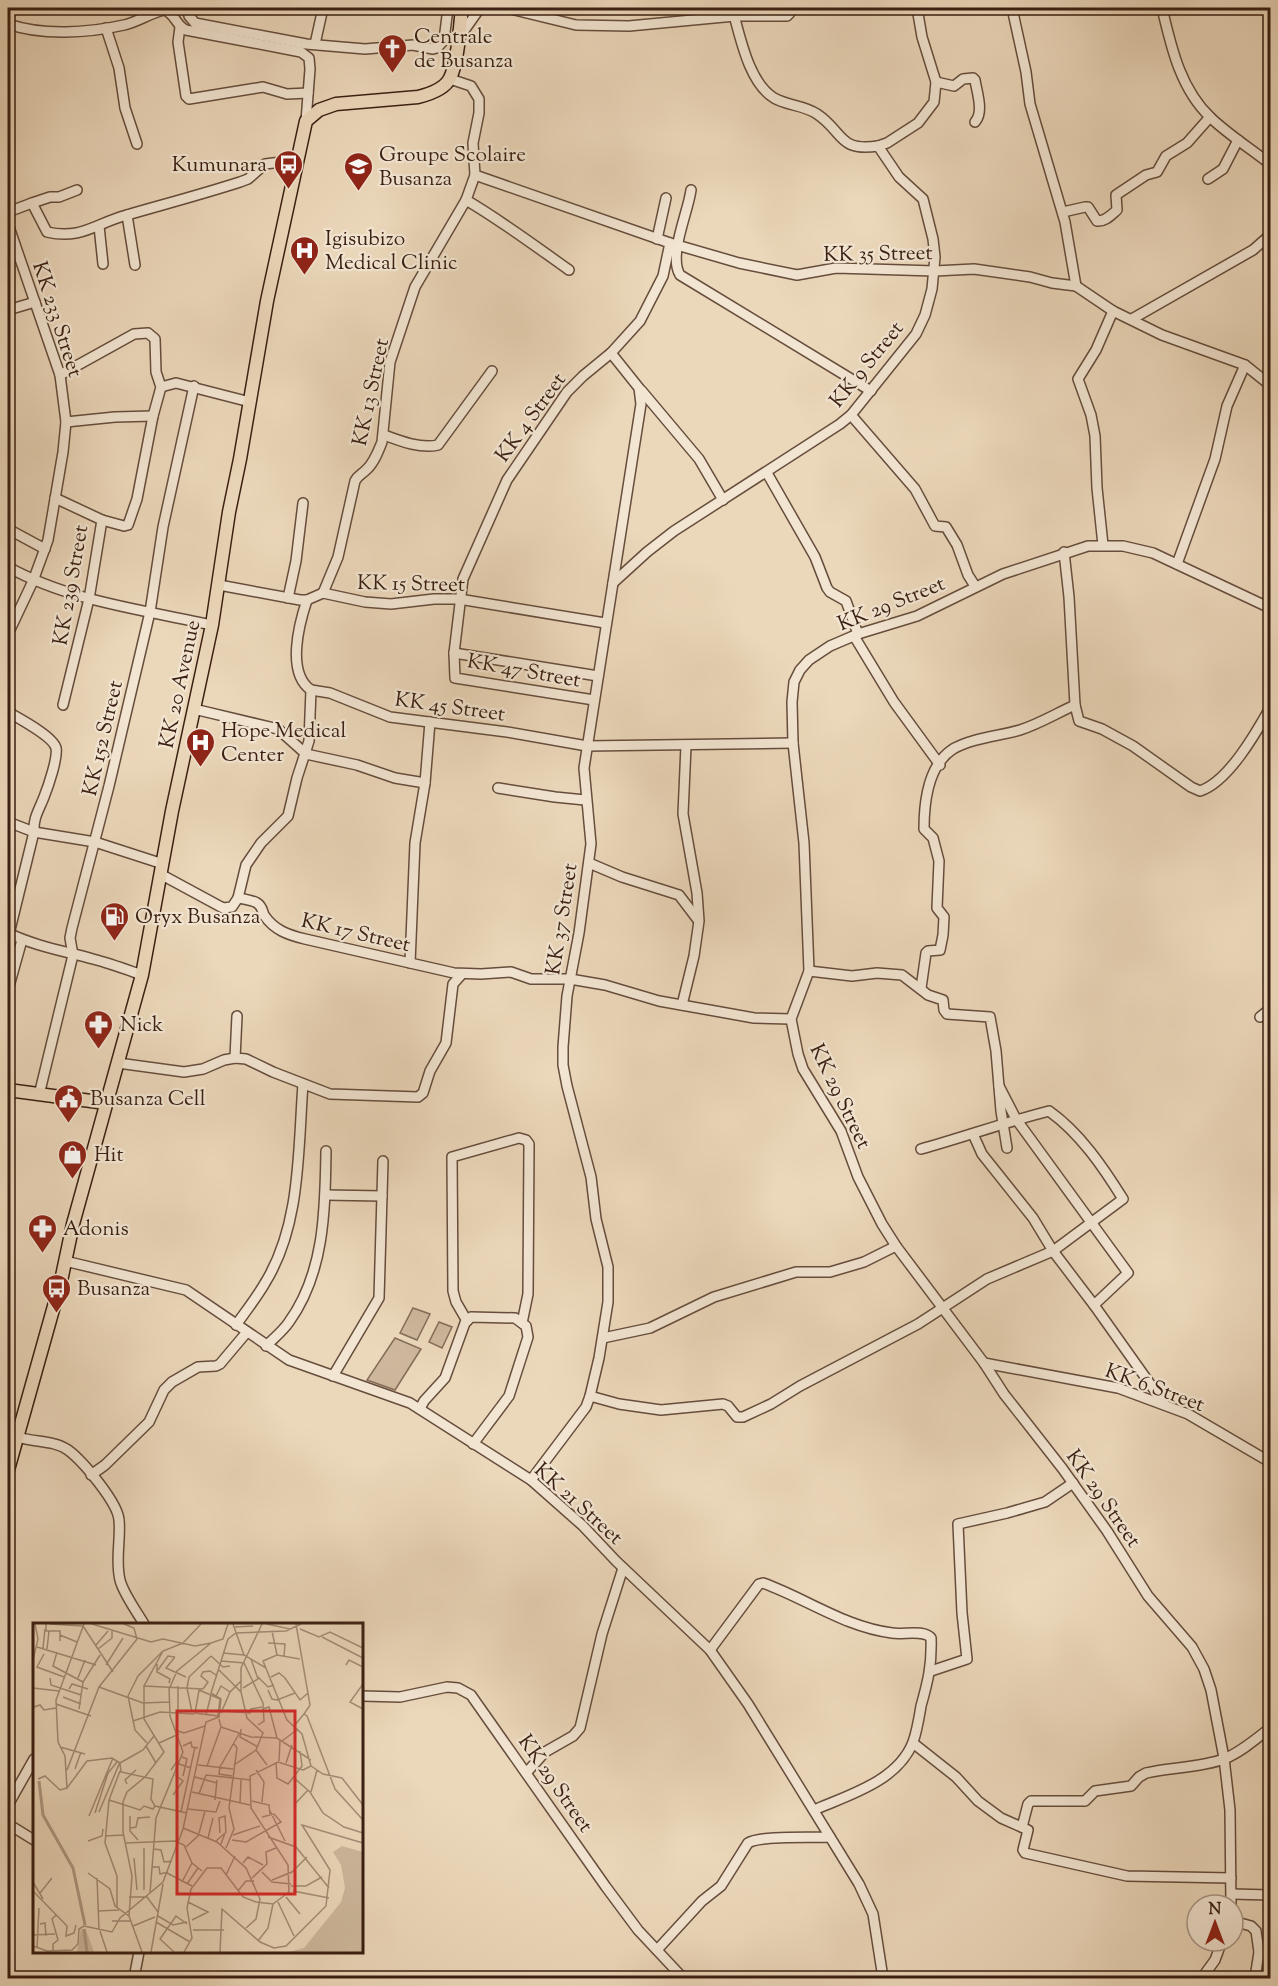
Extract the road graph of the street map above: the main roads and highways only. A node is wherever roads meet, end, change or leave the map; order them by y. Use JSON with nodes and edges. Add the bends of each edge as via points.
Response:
{"nodes":[{"id":1,"x":462,"y":8,"type":"edge"},
{"id":2,"x":8,"y":1090,"type":"edge"},
{"id":3,"x":106,"y":1103,"type":"junction"},
{"id":4,"x":12,"y":1435,"type":"edge"},
{"id":5,"x":8,"y":1470,"type":"edge"}],
"edges":[{"from":1,"to":3,"type":"main road","name":"KK 20 Avenue","via":[[450,80],[430,94],[336,104],[319,110],[306,121],[267,300],[212,625],[142,975]]},
{"from":2,"to":3,"type":"main road"},
{"from":3,"to":4,"type":"main road","name":"KK 20 Avenue","via":[[65,1262]]},
{"from":4,"to":5,"type":"main road","name":"KK 20 Avenue"}]}
